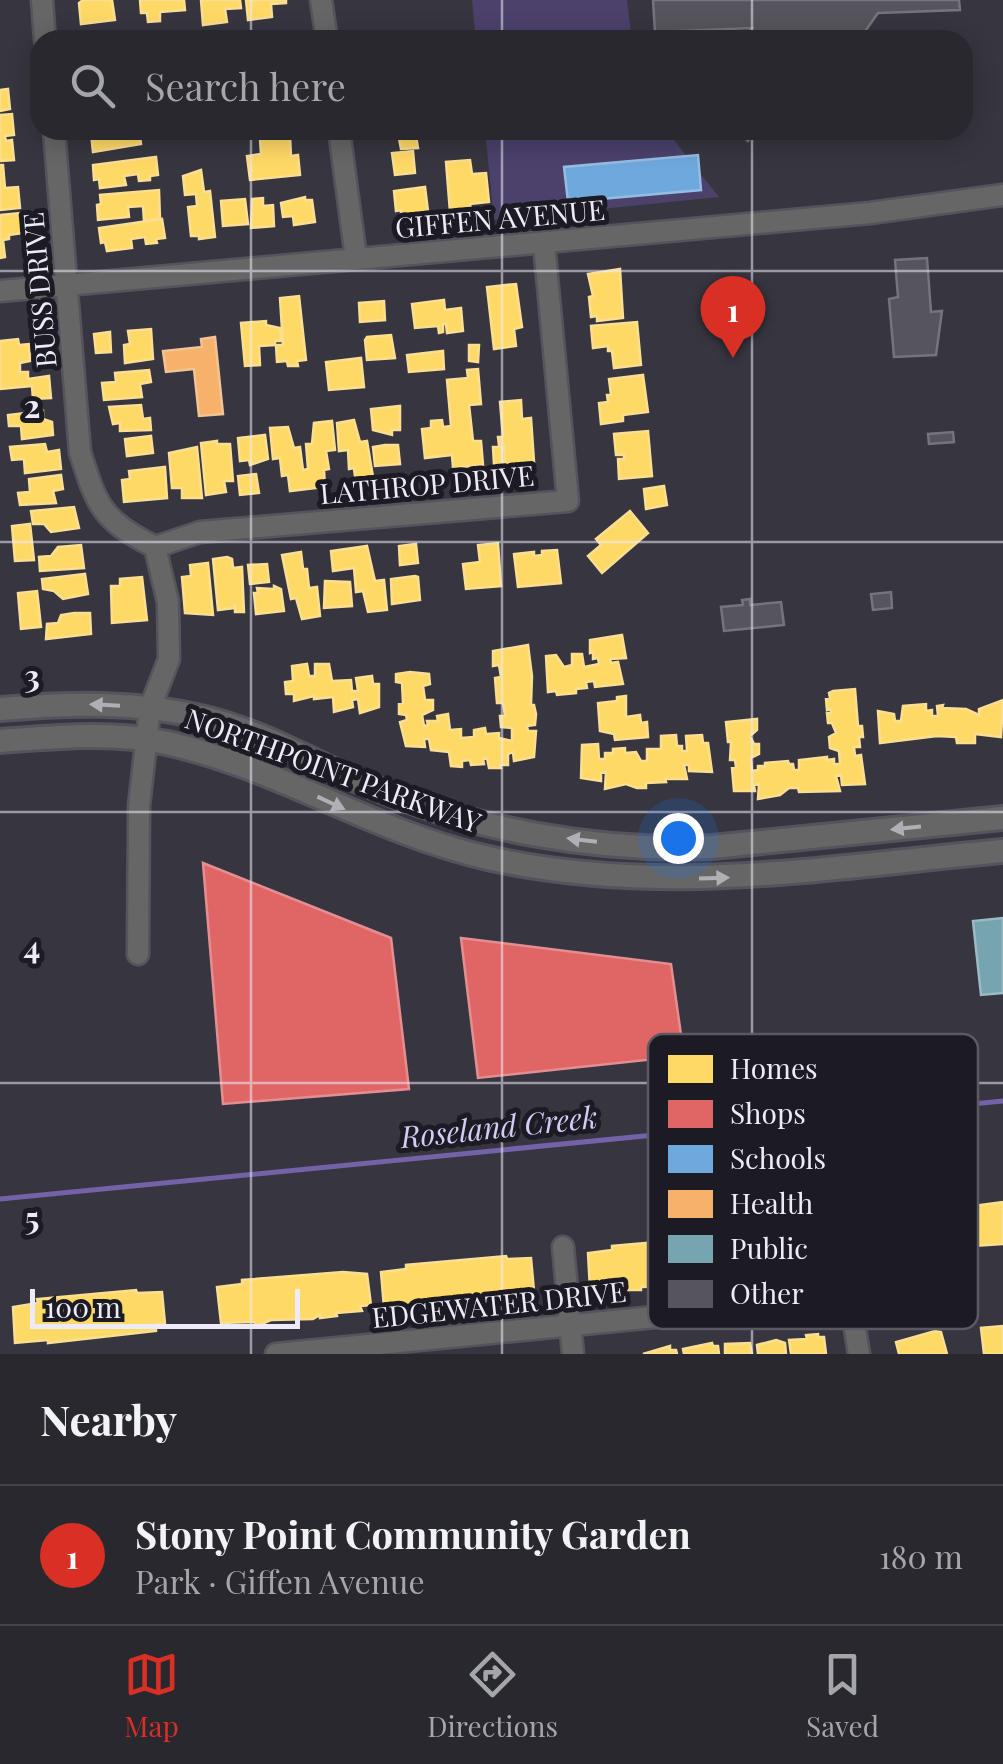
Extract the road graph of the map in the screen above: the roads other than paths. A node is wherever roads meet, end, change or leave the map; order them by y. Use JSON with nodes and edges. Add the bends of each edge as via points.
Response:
{"nodes":[{"id":1,"x":42,"y":0,"type":"edge"},
{"id":2,"x":321,"y":0,"type":"edge"},
{"id":3,"x":45,"y":30,"type":"edge"},
{"id":4,"x":325,"y":30,"type":"edge"},
{"id":5,"x":55,"y":140,"type":"edge"},
{"id":6,"x":339,"y":140,"type":"edge"},
{"id":7,"x":1003,"y":195,"type":"edge"},
{"id":8,"x":544,"y":244,"type":"junction"},
{"id":9,"x":356,"y":258,"type":"junction"},
{"id":10,"x":69,"y":286,"type":"junction"},
{"id":11,"x":0,"y":291,"type":"edge"},
{"id":12,"x":155,"y":548,"type":"junction"},
{"id":13,"x":150,"y":708,"type":"junction"},
{"id":14,"x":0,"y":709,"type":"edge"},
{"id":15,"x":146,"y":740,"type":"junction"},
{"id":16,"x":0,"y":742,"type":"edge"},
{"id":17,"x":1003,"y":818,"type":"edge"},
{"id":18,"x":1003,"y":851,"type":"edge"},
{"id":19,"x":138,"y":954,"type":"dead end"},
{"id":20,"x":564,"y":1247,"type":"dead end"},
{"id":21,"x":648,"y":1319,"type":"edge"},
{"id":22,"x":570,"y":1327,"type":"junction"},
{"id":23,"x":855,"y":1329,"type":"edge"},
{"id":24,"x":384,"y":1349,"type":"edge"},
{"id":25,"x":276,"y":1354,"type":"edge"},
{"id":26,"x":573,"y":1354,"type":"edge"},
{"id":27,"x":859,"y":1354,"type":"edge"}],
"edges":[{"from":1,"to":3,"type":"street"},
{"from":2,"to":4,"type":"street"},
{"from":5,"to":10,"type":"street","name":"BUSS DRIVE"},
{"from":6,"to":9,"type":"street"},
{"from":7,"to":8,"type":"street","name":"GIFFEN AVENUE"},
{"from":8,"to":9,"type":"street","name":"GIFFEN AVENUE"},
{"from":8,"to":12,"type":"street","name":"LATHROP DRIVE","via":[[568,501],[200,532]]},
{"from":9,"to":10,"type":"street","name":"GIFFEN AVENUE"},
{"from":10,"to":11,"type":"street","name":"GIFFEN AVENUE"},
{"from":10,"to":12,"type":"street","name":"BUSS DRIVE","via":[[80,452],[95,502],[122,531]]},
{"from":12,"to":13,"type":"street","via":[[170,622],[168,659]]},
{"from":13,"to":14,"type":"street","name":"NORTHPOINT PARKWAY","one_way":true},
{"from":13,"to":15,"type":"street"},
{"from":17,"to":13,"type":"street","name":"NORTHPOINT PARKWAY","one_way":true,"via":[[712,847],[576,840],[484,824],[370,786],[258,735]]},
{"from":15,"to":16,"type":"street","name":"NORTHPOINT PARKWAY"},
{"from":15,"to":18,"type":"street","name":"NORTHPOINT PARKWAY","one_way":true,"via":[[230,760],[462,852],[556,870],[662,880],[726,878]]},
{"from":15,"to":19,"type":"street"},
{"from":20,"to":22,"type":"street"},
{"from":21,"to":22,"type":"street","name":"EDGEWATER DRIVE"},
{"from":22,"to":24,"type":"street","name":"EDGEWATER DRIVE"},
{"from":22,"to":26,"type":"street"},
{"from":23,"to":27,"type":"street","name":"EDGEWATER DRIVE"},
{"from":24,"to":25,"type":"street","name":"EDGEWATER DRIVE"}]}
